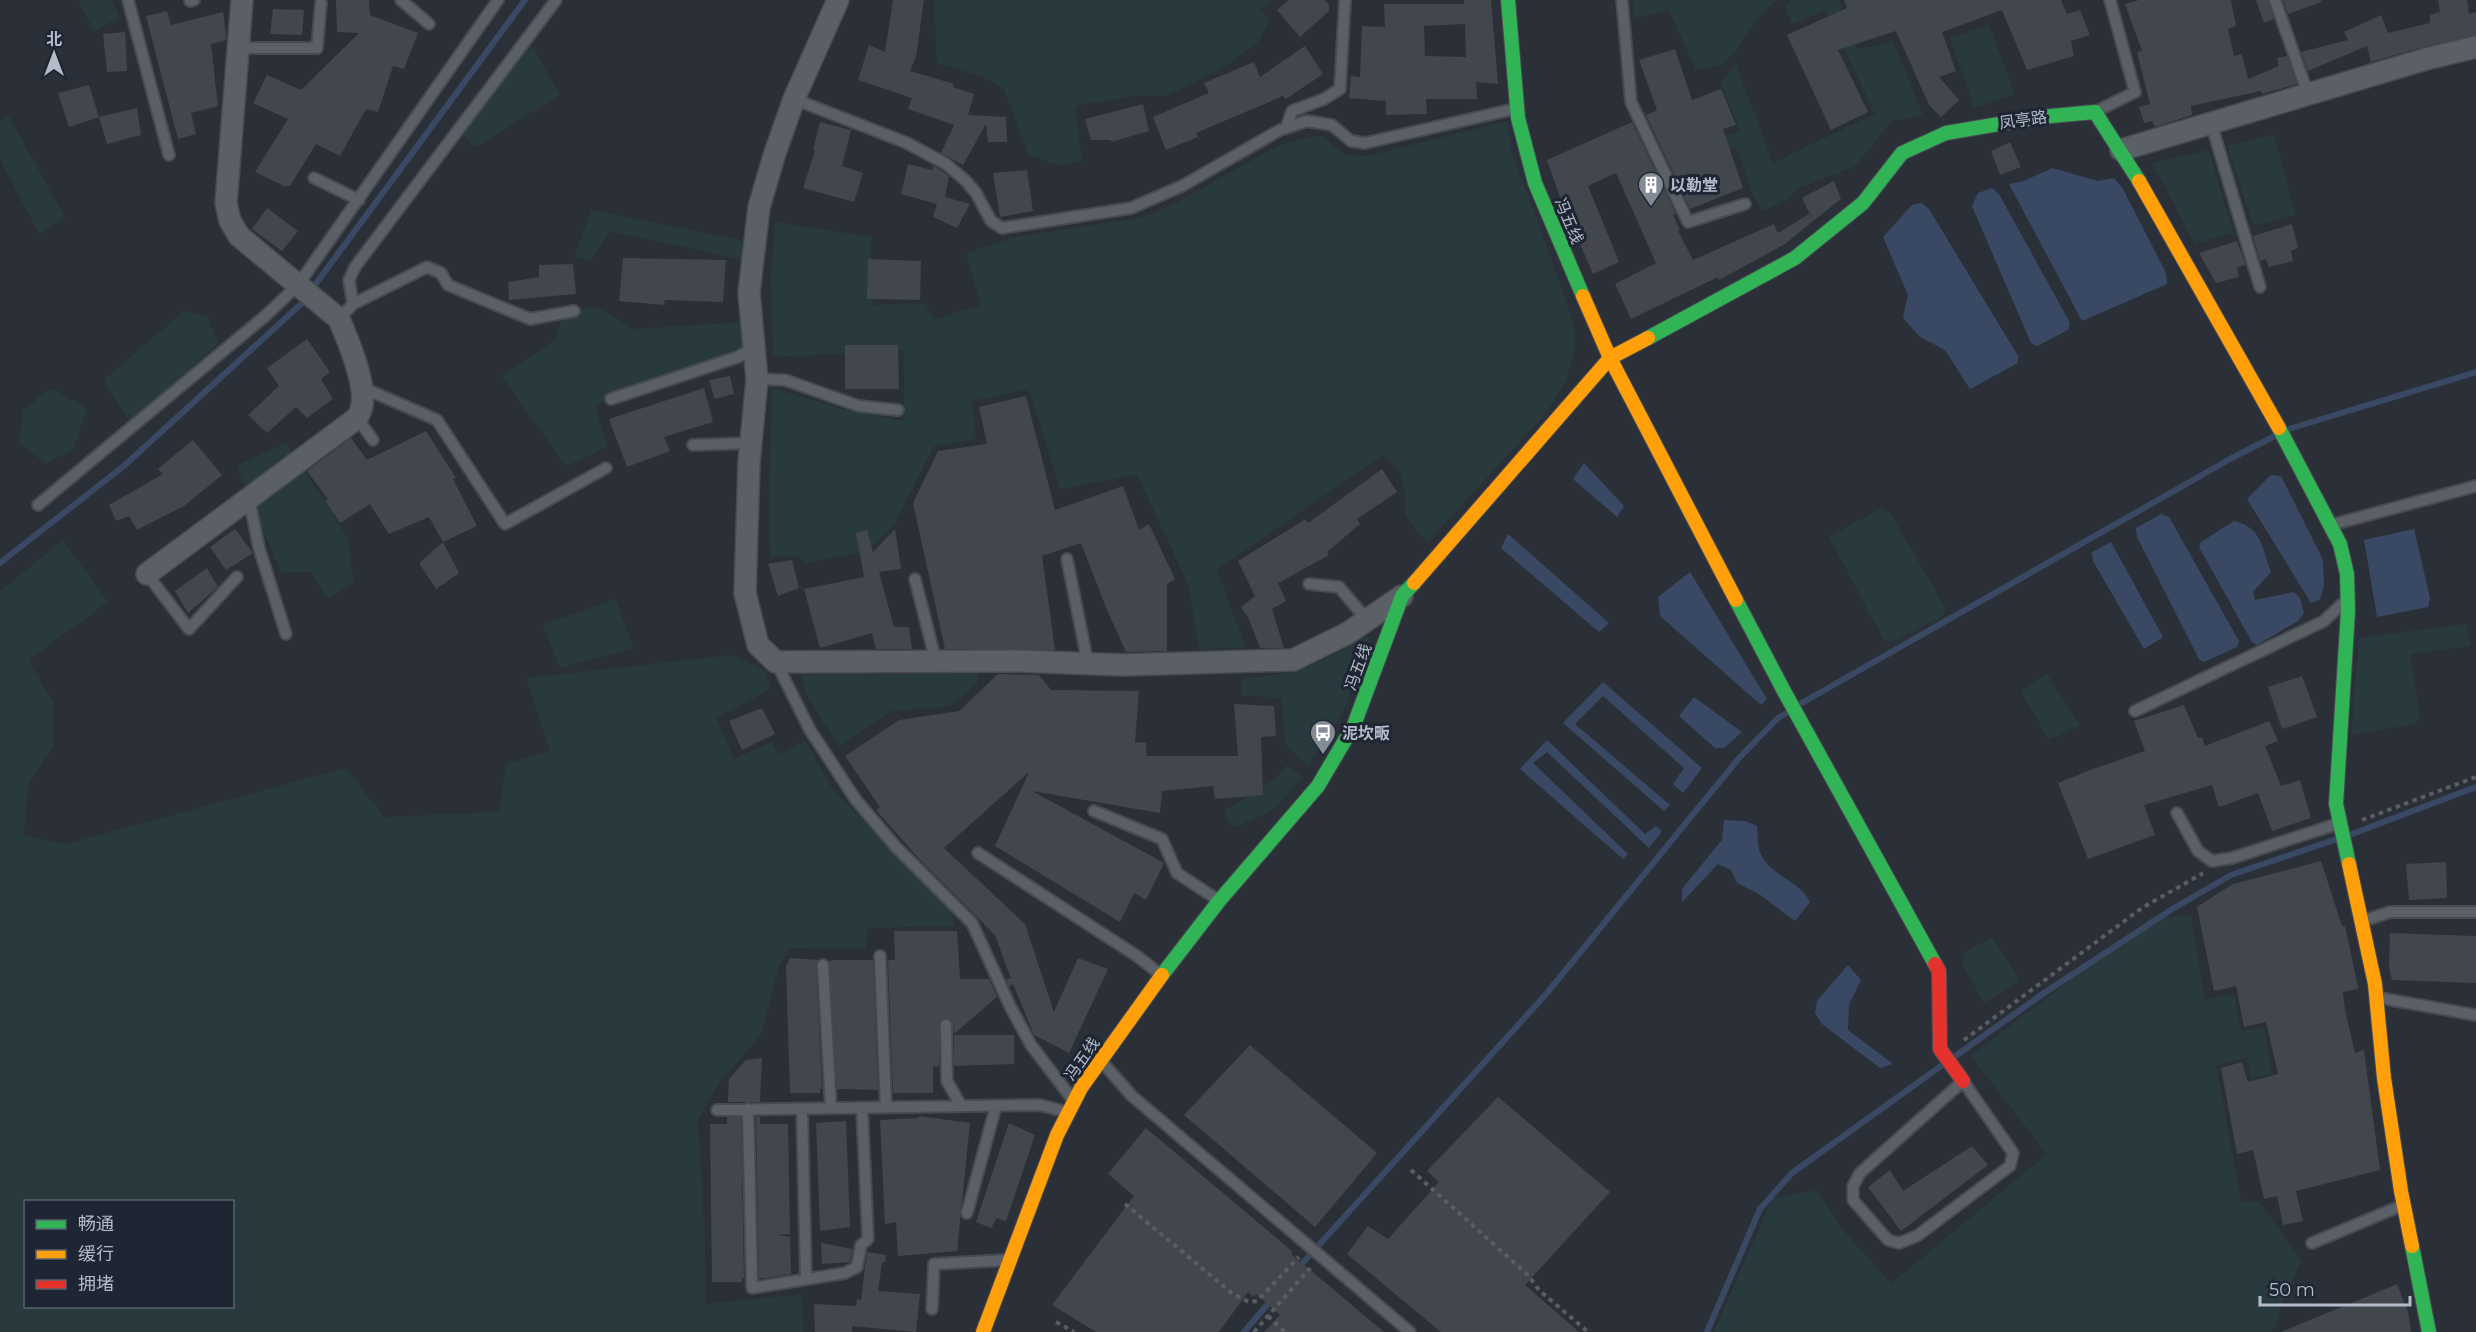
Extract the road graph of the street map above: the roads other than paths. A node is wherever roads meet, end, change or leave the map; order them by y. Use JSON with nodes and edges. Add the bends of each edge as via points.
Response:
{"nodes":[{"id":1,"x":128,"y":0,"type":"edge"},
{"id":2,"x":242,"y":0,"type":"edge"},
{"id":3,"x":401,"y":0,"type":"edge"},
{"id":4,"x":487,"y":0,"type":"edge"},
{"id":5,"x":498,"y":0,"type":"edge"},
{"id":6,"x":556,"y":0,"type":"edge"},
{"id":7,"x":838,"y":0,"type":"edge"},
{"id":8,"x":1345,"y":0,"type":"edge"},
{"id":9,"x":1508,"y":0,"type":"edge"},
{"id":10,"x":1622,"y":0,"type":"edge"},
{"id":11,"x":2110,"y":0,"type":"edge"},
{"id":12,"x":2275,"y":0,"type":"edge"},
{"id":13,"x":321,"y":3,"type":"dead end"},
{"id":14,"x":490,"y":12,"type":"junction"},
{"id":15,"x":429,"y":24,"type":"dead end"},
{"id":16,"x":2476,"y":47,"type":"edge"},
{"id":17,"x":238,"y":48,"type":"junction"},
{"id":18,"x":2308,"y":94,"type":"junction"},
{"id":19,"x":794,"y":99,"type":"junction"},
{"id":20,"x":1517,"y":109,"type":"junction"},
{"id":21,"x":2095,"y":112,"type":"junction"},
{"id":22,"x":2211,"y":123,"type":"junction"},
{"id":23,"x":1286,"y":128,"type":"junction"},
{"id":24,"x":2121,"y":150,"type":"junction"},
{"id":25,"x":169,"y":155,"type":"dead end"},
{"id":26,"x":314,"y":178,"type":"dead end"},
{"id":27,"x":359,"y":200,"type":"junction"},
{"id":28,"x":1744,"y":204,"type":"dead end"},
{"id":29,"x":298,"y":285,"type":"junction"},
{"id":30,"x":2260,"y":287,"type":"dead end"},
{"id":31,"x":574,"y":311,"type":"dead end"},
{"id":32,"x":346,"y":312,"type":"junction"},
{"id":33,"x":754,"y":347,"type":"junction"},
{"id":34,"x":1610,"y":358,"type":"junction"},
{"id":35,"x":757,"y":380,"type":"junction"},
{"id":36,"x":361,"y":386,"type":"junction"},
{"id":37,"x":610,"y":399,"type":"dead end"},
{"id":38,"x":898,"y":410,"type":"dead end"},
{"id":39,"x":357,"y":418,"type":"junction"},
{"id":40,"x":373,"y":440,"type":"dead end"},
{"id":41,"x":751,"y":443,"type":"junction"},
{"id":42,"x":693,"y":445,"type":"dead end"},
{"id":43,"x":606,"y":468,"type":"dead end"},
{"id":44,"x":2476,"y":486,"type":"edge"},
{"id":45,"x":249,"y":499,"type":"junction"},
{"id":46,"x":38,"y":505,"type":"dead end"},
{"id":47,"x":2330,"y":525,"type":"junction"},
{"id":48,"x":1067,"y":559,"type":"dead end"},
{"id":49,"x":147,"y":574,"type":"joint"},
{"id":50,"x":237,"y":577,"type":"dead end"},
{"id":51,"x":915,"y":579,"type":"dead end"},
{"id":52,"x":1309,"y":584,"type":"dead end"},
{"id":53,"x":1402,"y":596,"type":"junction"},
{"id":54,"x":2348,"y":598,"type":"junction"},
{"id":55,"x":1366,"y":620,"type":"junction"},
{"id":56,"x":286,"y":634,"type":"dead end"},
{"id":57,"x":776,"y":662,"type":"junction"},
{"id":58,"x":936,"y":662,"type":"junction"},
{"id":59,"x":1088,"y":664,"type":"junction"},
{"id":60,"x":2136,"y":711,"type":"dead end"},
{"id":61,"x":1094,"y":811,"type":"dead end"},
{"id":62,"x":2177,"y":813,"type":"dead end"},
{"id":63,"x":2340,"y":822,"type":"junction"},
{"id":64,"x":978,"y":853,"type":"dead end"},
{"id":65,"x":1219,"y":901,"type":"junction"},
{"id":66,"x":2476,"y":912,"type":"edge"},
{"id":67,"x":2363,"y":921,"type":"junction"},
{"id":68,"x":880,"y":956,"type":"dead end"},
{"id":69,"x":823,"y":965,"type":"dead end"},
{"id":70,"x":1162,"y":976,"type":"junction"},
{"id":71,"x":2376,"y":998,"type":"junction"},
{"id":72,"x":2476,"y":1015,"type":"edge"},
{"id":73,"x":946,"y":1025,"type":"dead end"},
{"id":74,"x":1101,"y":1060,"type":"junction"},
{"id":75,"x":1963,"y":1081,"type":"junction"},
{"id":76,"x":962,"y":1106,"type":"junction"},
{"id":77,"x":996,"y":1106,"type":"junction"},
{"id":78,"x":862,"y":1107,"type":"junction"},
{"id":79,"x":886,"y":1107,"type":"junction"},
{"id":80,"x":1071,"y":1107,"type":"junction"},
{"id":81,"x":802,"y":1108,"type":"junction"},
{"id":82,"x":831,"y":1108,"type":"junction"},
{"id":83,"x":748,"y":1109,"type":"junction"},
{"id":84,"x":717,"y":1110,"type":"dead end"},
{"id":85,"x":2404,"y":1204,"type":"junction"},
{"id":86,"x":967,"y":1213,"type":"dead end"},
{"id":87,"x":2312,"y":1243,"type":"dead end"},
{"id":88,"x":1010,"y":1260,"type":"junction"},
{"id":89,"x":806,"y":1279,"type":"junction"},
{"id":90,"x":932,"y":1309,"type":"dead end"},
{"id":91,"x":983,"y":1332,"type":"edge"},
{"id":92,"x":1410,"y":1332,"type":"edge"},
{"id":93,"x":2429,"y":1332,"type":"edge"}],
"edges":[{"from":1,"to":25,"type":"lane"},
{"from":2,"to":17,"type":"street"},
{"from":3,"to":15,"type":"lane"},
{"from":4,"to":14,"type":"lane"},
{"from":5,"to":14,"type":"lane"},
{"from":6,"to":32,"type":"lane","via":[[355,267],[349,280]]},
{"from":7,"to":19,"type":"street"},
{"from":8,"to":23,"type":"lane","via":[[1340,90],[1292,111]]},
{"from":9,"to":20,"type":"street","name":"冯五线"},
{"from":10,"to":28,"type":"lane","via":[[1630,102],[1688,222]]},
{"from":11,"to":21,"type":"lane","via":[[2135,92]]},
{"from":12,"to":18,"type":"lane"},
{"from":13,"to":17,"type":"lane","via":[[317,48]]},
{"from":14,"to":27,"type":"lane"},
{"from":16,"to":18,"type":"street"},
{"from":17,"to":29,"type":"street","via":[[226,203],[230,221],[239,236]]},
{"from":18,"to":22,"type":"street"},
{"from":19,"to":23,"type":"lane","via":[[907,142],[946,164],[966,181],[991,221],[1002,228],[1131,208],[1182,186]]},
{"from":19,"to":33,"type":"street","via":[[759,207],[749,293]]},
{"from":20,"to":23,"type":"lane","via":[[1365,142],[1351,141],[1332,125],[1307,121]]},
{"from":20,"to":34,"type":"street","name":"冯五线","via":[[1535,183]]},
{"from":21,"to":24,"type":"street"},
{"from":21,"to":34,"type":"street","name":"凤亭路","via":[[1946,133],[1902,153],[1863,203],[1796,258]]},
{"from":22,"to":24,"type":"street"},
{"from":22,"to":30,"type":"lane"},
{"from":24,"to":47,"type":"street"},
{"from":26,"to":27,"type":"lane"},
{"from":27,"to":29,"type":"lane"},
{"from":29,"to":32,"type":"street","via":[[319,303]]},
{"from":29,"to":46,"type":"lane"},
{"from":31,"to":32,"type":"lane","via":[[530,319],[448,285],[441,273],[427,267]]},
{"from":32,"to":36,"type":"street","via":[[348,339]]},
{"from":33,"to":35,"type":"street"},
{"from":33,"to":37,"type":"lane","via":[[738,357]]},
{"from":34,"to":53,"type":"street","name":"冯五线"},
{"from":34,"to":75,"type":"street","via":[[1785,693],[1939,971],[1940,1049]]},
{"from":35,"to":38,"type":"lane","via":[[785,380],[859,406]]},
{"from":35,"to":41,"type":"street"},
{"from":36,"to":39,"type":"street","via":[[362,405]]},
{"from":36,"to":43,"type":"lane","via":[[437,420],[505,524]]},
{"from":39,"to":40,"type":"lane"},
{"from":39,"to":45,"type":"street"},
{"from":41,"to":42,"type":"lane"},
{"from":41,"to":57,"type":"street","via":[[745,593],[758,645]]},
{"from":44,"to":47,"type":"lane"},
{"from":45,"to":49,"type":"street"},
{"from":45,"to":56,"type":"lane","via":[[259,548]]},
{"from":47,"to":54,"type":"street","via":[[2340,544]]},
{"from":48,"to":59,"type":"lane"},
{"from":49,"to":50,"type":"lane","via":[[189,629]]},
{"from":51,"to":58,"type":"lane"},
{"from":52,"to":55,"type":"lane","via":[[1339,587]]},
{"from":53,"to":55,"type":"street"},
{"from":53,"to":65,"type":"street","name":"冯五线","via":[[1354,725],[1318,786]]},
{"from":54,"to":60,"type":"lane","via":[[2324,621]]},
{"from":54,"to":63,"type":"street","via":[[2336,804]]},
{"from":55,"to":59,"type":"street","via":[[1293,660]]},
{"from":57,"to":58,"type":"street"},
{"from":57,"to":80,"type":"lane","via":[[810,730],[856,800],[896,847],[972,923],[1030,1045]]},
{"from":58,"to":59,"type":"street"},
{"from":61,"to":65,"type":"lane","via":[[1162,839],[1177,873]]},
{"from":62,"to":63,"type":"lane","via":[[2198,851],[2212,861]]},
{"from":63,"to":67,"type":"street"},
{"from":64,"to":70,"type":"lane"},
{"from":65,"to":70,"type":"street","name":"冯五线"},
{"from":66,"to":67,"type":"lane","via":[[2390,912]]},
{"from":67,"to":71,"type":"street"},
{"from":68,"to":79,"type":"lane"},
{"from":69,"to":82,"type":"lane"},
{"from":70,"to":74,"type":"street","name":"冯五线"},
{"from":71,"to":72,"type":"lane"},
{"from":71,"to":85,"type":"street"},
{"from":73,"to":76,"type":"lane","via":[[947,1081]]},
{"from":74,"to":80,"type":"street","name":"冯五线"},
{"from":74,"to":92,"type":"lane","via":[[1132,1096]]},
{"from":75,"to":75,"type":"lane","via":[[1860,1173],[1853,1186],[1853,1200],[1888,1240],[1899,1243],[1917,1236],[2010,1166],[2013,1153]]},
{"from":76,"to":77,"type":"lane"},
{"from":76,"to":79,"type":"lane"},
{"from":77,"to":80,"type":"lane"},
{"from":77,"to":86,"type":"lane"},
{"from":78,"to":79,"type":"lane"},
{"from":78,"to":82,"type":"lane"},
{"from":78,"to":89,"type":"lane","via":[[868,1239],[861,1245],[857,1267],[845,1273]]},
{"from":80,"to":88,"type":"street","name":"冯五线"},
{"from":81,"to":82,"type":"lane"},
{"from":81,"to":83,"type":"lane"},
{"from":81,"to":89,"type":"lane"},
{"from":83,"to":84,"type":"lane"},
{"from":83,"to":89,"type":"lane","via":[[752,1288]]},
{"from":85,"to":87,"type":"lane"},
{"from":85,"to":93,"type":"street"},
{"from":88,"to":90,"type":"lane","via":[[934,1264]]},
{"from":88,"to":91,"type":"street","name":"冯五线"}]}
